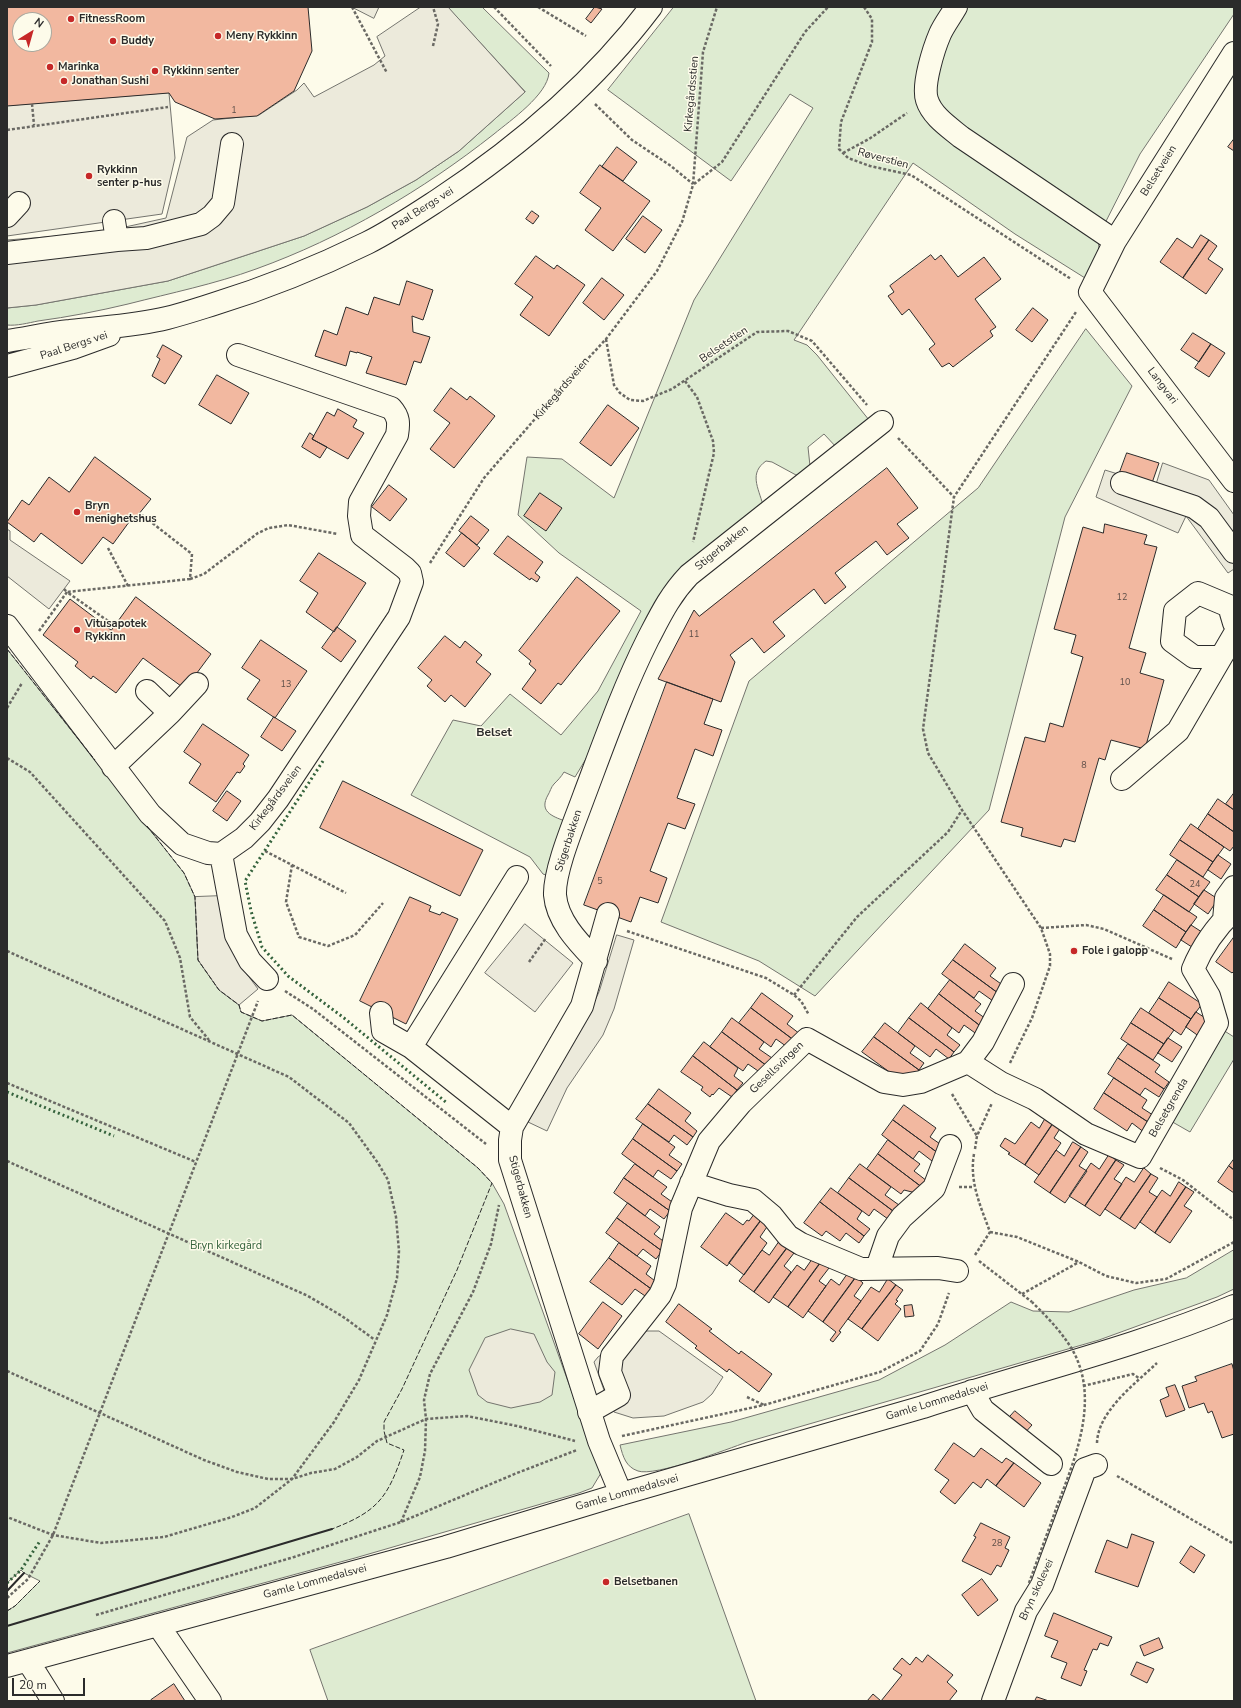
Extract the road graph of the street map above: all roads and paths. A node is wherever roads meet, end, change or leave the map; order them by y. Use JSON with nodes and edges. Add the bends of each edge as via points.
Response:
{"nodes":[{"id":1,"x":352,"y":7,"type":"edge"},
{"id":2,"x":433,"y":7,"type":"edge"},
{"id":3,"x":494,"y":7,"type":"edge"},
{"id":4,"x":538,"y":7,"type":"edge"},
{"id":5,"x":651,"y":7,"type":"edge"},
{"id":6,"x":716,"y":7,"type":"edge"},
{"id":7,"x":828,"y":7,"type":"edge"},
{"id":8,"x":864,"y":7,"type":"edge"},
{"id":9,"x":956,"y":7,"type":"edge"},
{"id":10,"x":586,"y":36,"type":"dead end"},
{"id":11,"x":433,"y":46,"type":"dead end"},
{"id":12,"x":1234,"y":53,"type":"edge"},
{"id":13,"x":551,"y":66,"type":"dead end"},
{"id":14,"x":386,"y":73,"type":"dead end"},
{"id":15,"x":1228,"y":76,"type":"edge"},
{"id":16,"x":927,"y":99,"type":"junction"},
{"id":17,"x":592,"y":102,"type":"dead end"},
{"id":18,"x":32,"y":104,"type":"dead end"},
{"id":19,"x":168,"y":107,"type":"dead end"},
{"id":20,"x":34,"y":125,"type":"junction"},
{"id":21,"x":7,"y":130,"type":"edge"},
{"id":22,"x":232,"y":144,"type":"dead end"},
{"id":23,"x":843,"y":153,"type":"junction"},
{"id":24,"x":693,"y":185,"type":"junction"},
{"id":25,"x":1115,"y":241,"type":"junction"},
{"id":26,"x":7,"y":253,"type":"edge"},
{"id":27,"x":1090,"y":292,"type":"junction"},
{"id":28,"x":140,"y":324,"type":"junction"},
{"id":29,"x":606,"y":339,"type":"junction"},
{"id":30,"x":7,"y":341,"type":"edge"},
{"id":31,"x":238,"y":355,"type":"dead end"},
{"id":32,"x":7,"y":366,"type":"edge"},
{"id":33,"x":685,"y":381,"type":"junction"},
{"id":34,"x":882,"y":422,"type":"junction"},
{"id":35,"x":1234,"y":481,"type":"edge"},
{"id":36,"x":1122,"y":483,"type":"dead end"},
{"id":37,"x":954,"y":497,"type":"junction"},
{"id":38,"x":142,"y":515,"type":"dead end"},
{"id":39,"x":362,"y":535,"type":"junction"},
{"id":40,"x":692,"y":543,"type":"dead end"},
{"id":41,"x":108,"y":548,"type":"dead end"},
{"id":42,"x":1234,"y":552,"type":"edge"},
{"id":43,"x":190,"y":579,"type":"junction"},
{"id":44,"x":412,"y":582,"type":"junction"},
{"id":45,"x":128,"y":586,"type":"junction"},
{"id":46,"x":64,"y":589,"type":"dead end"},
{"id":47,"x":67,"y":592,"type":"junction"},
{"id":48,"x":1234,"y":623,"type":"edge"},
{"id":49,"x":7,"y":626,"type":"edge"},
{"id":50,"x":105,"y":626,"type":"dead end"},
{"id":51,"x":1234,"y":635,"type":"edge"},
{"id":52,"x":26,"y":650,"type":"junction"},
{"id":53,"x":1221,"y":657,"type":"junction"},
{"id":54,"x":197,"y":684,"type":"dead end"},
{"id":55,"x":147,"y":691,"type":"dead end"},
{"id":56,"x":170,"y":713,"type":"junction"},
{"id":57,"x":7,"y":758,"type":"edge"},
{"id":58,"x":113,"y":768,"type":"junction"},
{"id":59,"x":1122,"y":779,"type":"dead end"},
{"id":60,"x":962,"y":810,"type":"junction"},
{"id":61,"x":244,"y":838,"type":"junction"},
{"id":62,"x":221,"y":854,"type":"junction"},
{"id":63,"x":292,"y":865,"type":"junction"},
{"id":64,"x":517,"y":877,"type":"dead end"},
{"id":65,"x":1234,"y":887,"type":"edge"},
{"id":66,"x":346,"y":892,"type":"dead end"},
{"id":67,"x":383,"y":903,"type":"dead end"},
{"id":68,"x":1229,"y":915,"type":"edge"},
{"id":69,"x":606,"y":918,"type":"joint"},
{"id":70,"x":1041,"y":928,"type":"junction"},
{"id":71,"x":7,"y":951,"type":"edge"},
{"id":72,"x":596,"y":961,"type":"junction"},
{"id":73,"x":1193,"y":968,"type":"junction"},
{"id":74,"x":267,"y":979,"type":"junction"},
{"id":75,"x":1013,"y":984,"type":"dead end"},
{"id":76,"x":794,"y":995,"type":"junction"},
{"id":77,"x":381,"y":1013,"type":"dead end"},
{"id":78,"x":807,"y":1039,"type":"junction"},
{"id":79,"x":210,"y":1042,"type":"junction"},
{"id":80,"x":411,"y":1047,"type":"junction"},
{"id":81,"x":237,"y":1054,"type":"junction"},
{"id":82,"x":968,"y":1062,"type":"junction"},
{"id":83,"x":941,"y":1074,"type":"junction"},
{"id":84,"x":7,"y":1083,"type":"edge"},
{"id":85,"x":1001,"y":1083,"type":"junction"},
{"id":86,"x":512,"y":1127,"type":"junction"},
{"id":87,"x":977,"y":1136,"type":"junction"},
{"id":88,"x":950,"y":1146,"type":"dead end"},
{"id":89,"x":1140,"y":1158,"type":"junction"},
{"id":90,"x":510,"y":1160,"type":"junction"},
{"id":91,"x":7,"y":1161,"type":"edge"},
{"id":92,"x":196,"y":1162,"type":"junction"},
{"id":93,"x":691,"y":1183,"type":"junction"},
{"id":94,"x":500,"y":1201,"type":"dead end"},
{"id":95,"x":1234,"y":1220,"type":"edge"},
{"id":96,"x":990,"y":1232,"type":"junction"},
{"id":97,"x":169,"y":1233,"type":"junction"},
{"id":98,"x":1234,"y":1242,"type":"edge"},
{"id":99,"x":1079,"y":1262,"type":"junction"},
{"id":100,"x":877,"y":1268,"type":"junction"},
{"id":101,"x":957,"y":1271,"type":"joint"},
{"id":102,"x":1022,"y":1294,"type":"junction"},
{"id":103,"x":1234,"y":1306,"type":"edge"},
{"id":104,"x":375,"y":1340,"type":"junction"},
{"id":105,"x":1156,"y":1363,"type":"dead end"},
{"id":106,"x":7,"y":1371,"type":"edge"},
{"id":107,"x":1140,"y":1379,"type":"junction"},
{"id":108,"x":1083,"y":1386,"type":"junction"},
{"id":109,"x":972,"y":1391,"type":"junction"},
{"id":110,"x":747,"y":1398,"type":"dead end"},
{"id":111,"x":764,"y":1405,"type":"junction"},
{"id":112,"x":589,"y":1412,"type":"junction"},
{"id":113,"x":100,"y":1413,"type":"junction"},
{"id":114,"x":426,"y":1419,"type":"junction"},
{"id":115,"x":593,"y":1444,"type":"junction"},
{"id":116,"x":1051,"y":1464,"type":"dead end"},
{"id":117,"x":1096,"y":1465,"type":"junction"},
{"id":118,"x":292,"y":1479,"type":"junction"},
{"id":119,"x":621,"y":1494,"type":"junction"},
{"id":120,"x":7,"y":1518,"type":"edge"},
{"id":121,"x":401,"y":1522,"type":"junction"},
{"id":122,"x":53,"y":1535,"type":"junction"},
{"id":123,"x":1234,"y":1544,"type":"edge"},
{"id":124,"x":1029,"y":1583,"type":"dead end"},
{"id":125,"x":7,"y":1598,"type":"edge"},
{"id":126,"x":90,"y":1617,"type":"dead end"},
{"id":127,"x":158,"y":1625,"type":"junction"},
{"id":128,"x":14,"y":1665,"type":"edge"},
{"id":129,"x":54,"y":1701,"type":"edge"},
{"id":130,"x":210,"y":1701,"type":"edge"},
{"id":131,"x":993,"y":1701,"type":"edge"}],
"edges":[{"from":1,"to":14,"type":"path"},
{"from":2,"to":11,"type":"path","via":[[438,24]]},
{"from":3,"to":13,"type":"path"},
{"from":4,"to":10,"type":"path"},
{"from":5,"to":28,"type":"street","name":"Paal Bergs vei","via":[[613,52],[559,107],[524,138],[416,215],[368,242],[304,272],[239,296]]},
{"from":6,"to":24,"type":"path","name":"Kirkegårdsstien","via":[[703,52]]},
{"from":7,"to":24,"type":"path","via":[[805,32],[722,162]]},
{"from":8,"to":23,"type":"path","name":"Røverstien","via":[[872,19],[872,42],[841,122],[839,149]]},
{"from":9,"to":16,"type":"street","via":[[940,34],[926,78]]},
{"from":12,"to":15,"type":"street","name":"Belsetveien"},
{"from":15,"to":25,"type":"street","name":"Belsetveien"},
{"from":16,"to":23,"type":"path","via":[[869,139]]},
{"from":16,"to":25,"type":"street","via":[[944,124],[960,137]]},
{"from":17,"to":24,"type":"path","via":[[632,140],[671,166]]},
{"from":18,"to":20,"type":"path"},
{"from":19,"to":20,"type":"path"},
{"from":20,"to":21,"type":"path"},
{"from":22,"to":26,"type":"street","via":[[223,203],[201,224],[146,238],[115,230]]},
{"from":23,"to":27,"type":"path","name":"Røverstien","via":[[848,158],[870,166],[910,175]]},
{"from":24,"to":29,"type":"path","name":"Kirkegårdsveien","via":[[682,222],[657,271]]},
{"from":25,"to":27,"type":"street","name":"Belsetveien"},
{"from":27,"to":35,"type":"street","name":"Langvari"},
{"from":27,"to":37,"type":"path"},
{"from":28,"to":30,"type":"street","name":"Paal Bergs vei","via":[[67,331]]},
{"from":28,"to":32,"type":"street","name":"Paal Bergs vei","via":[[73,348]]},
{"from":29,"to":33,"type":"path","name":"Belsetstien","via":[[614,385],[630,400],[643,401]]},
{"from":29,"to":44,"type":"path","name":"Kirkegårdsveien","via":[[484,478],[430,562]]},
{"from":31,"to":39,"type":"street","via":[[391,408],[396,414],[399,424],[397,435],[360,502]]},
{"from":33,"to":34,"type":"path","name":"Belsetstien","via":[[757,332],[788,332],[812,342]]},
{"from":33,"to":40,"type":"path","via":[[697,397],[713,442],[714,453]]},
{"from":34,"to":37,"type":"path","name":"Belsetstien"},
{"from":34,"to":72,"type":"street","name":"Stigerbakken","via":[[689,575],[675,590],[660,615],[615,715],[558,872],[555,893],[560,914],[575,939]]},
{"from":36,"to":42,"type":"street","via":[[1194,507],[1209,518]]},
{"from":37,"to":60,"type":"path","via":[[923,729],[928,753]]},
{"from":38,"to":43,"type":"path","via":[[192,554]]},
{"from":39,"to":43,"type":"path","via":[[288,525],[274,527],[258,532],[204,574]]},
{"from":39,"to":44,"type":"street","via":[[405,568],[410,573]]},
{"from":41,"to":45,"type":"path"},
{"from":43,"to":45,"type":"path"},
{"from":44,"to":61,"type":"street","name":"Kirkegårdsveien","via":[[399,617],[278,799]]},
{"from":45,"to":47,"type":"path"},
{"from":46,"to":47,"type":"path"},
{"from":47,"to":50,"type":"path","via":[[108,621]]},
{"from":47,"to":52,"type":"path"},
{"from":48,"to":53,"type":"street","via":[[1228,606],[1198,593],[1175,612],[1172,641],[1194,657]]},
{"from":49,"to":52,"type":"street"},
{"from":51,"to":53,"type":"street"},
{"from":52,"to":58,"type":"street"},
{"from":53,"to":59,"type":"street","via":[[1178,731]]},
{"from":54,"to":56,"type":"street"},
{"from":55,"to":56,"type":"street"},
{"from":56,"to":58,"type":"street"},
{"from":57,"to":79,"type":"path","via":[[30,772],[164,921],[180,958],[190,1017]]},
{"from":58,"to":62,"type":"street","via":[[150,814],[182,844],[208,853]]},
{"from":60,"to":70,"type":"path"},
{"from":60,"to":76,"type":"path","via":[[948,832],[857,917]]},
{"from":61,"to":62,"type":"street","name":"Kirkegårdsveien"},
{"from":61,"to":63,"type":"path"},
{"from":62,"to":74,"type":"street","via":[[236,935],[250,961]]},
{"from":63,"to":66,"type":"path"},
{"from":63,"to":67,"type":"path","via":[[286,902],[299,937],[328,946],[348,938],[355,935]]},
{"from":64,"to":80,"type":"street"},
{"from":65,"to":68,"type":"street","via":[[1226,898]]},
{"from":68,"to":73,"type":"street","via":[[1201,950]]},
{"from":69,"to":72,"type":"street"},
{"from":69,"to":76,"type":"path","via":[[766,978]]},
{"from":70,"to":73,"type":"path","via":[[1086,925],[1104,929]]},
{"from":70,"to":85,"type":"path","via":[[1050,954],[1050,966],[1032,1018]]},
{"from":71,"to":79,"type":"path"},
{"from":72,"to":86,"type":"street","name":"Stigerbakken","via":[[582,1006]]},
{"from":73,"to":89,"type":"street","name":"Belsetgrenda","via":[[1210,996],[1217,1023]]},
{"from":74,"to":81,"type":"path"},
{"from":74,"to":90,"type":"path","via":[[313,1009],[493,1150]]},
{"from":75,"to":82,"type":"street","name":"Gesellsvingen","via":[[983,1042]]},
{"from":76,"to":78,"type":"path","via":[[810,1018]]},
{"from":77,"to":80,"type":"street","via":[[383,1031]]},
{"from":78,"to":83,"type":"street","name":"Gesellsvingen","via":[[884,1082],[903,1085],[921,1082]]},
{"from":78,"to":93,"type":"street","name":"Gesellsvingen","via":[[741,1103],[709,1141]]},
{"from":79,"to":81,"type":"path"},
{"from":80,"to":86,"type":"street"},
{"from":81,"to":92,"type":"path"},
{"from":81,"to":104,"type":"path","via":[[288,1077],[349,1123],[388,1180],[396,1217],[399,1251],[397,1278],[387,1315]]},
{"from":82,"to":83,"type":"street","name":"Gesellsvingen"},
{"from":82,"to":85,"type":"street"},
{"from":83,"to":87,"type":"path"},
{"from":84,"to":92,"type":"path"},
{"from":85,"to":87,"type":"path"},
{"from":85,"to":89,"type":"street","via":[[1035,1098],[1086,1134]]},
{"from":86,"to":90,"type":"street","name":"Stigerbakken"},
{"from":87,"to":96,"type":"path","via":[[972,1162],[974,1187]]},
{"from":88,"to":100,"type":"street","via":[[934,1188],[902,1217],[888,1236]]},
{"from":89,"to":95,"type":"path","via":[[1183,1180]]},
{"from":90,"to":112,"type":"street","name":"Stigerbakken"},
{"from":91,"to":97,"type":"path"},
{"from":92,"to":97,"type":"path"},
{"from":93,"to":100,"type":"street","via":[[753,1200],[772,1216],[788,1236],[801,1244],[861,1269]]},
{"from":93,"to":112,"type":"street","name":"Gesellsvingen","via":[[677,1223],[669,1270],[660,1295],[612,1356],[610,1372],[619,1395]]},
{"from":94,"to":114,"type":"path","via":[[491,1244],[473,1292],[430,1374],[424,1400]]},
{"from":96,"to":99,"type":"path","via":[[1017,1237]]},
{"from":96,"to":102,"type":"path","via":[[974,1257]]},
{"from":97,"to":104,"type":"path","via":[[308,1296]]},
{"from":97,"to":113,"type":"path"},
{"from":98,"to":99,"type":"path","via":[[1166,1279],[1136,1283],[1106,1276]]},
{"from":99,"to":102,"type":"path"},
{"from":100,"to":101,"type":"street","via":[[938,1268]]},
{"from":101,"to":111,"type":"path","via":[[938,1324],[920,1351],[880,1372]]},
{"from":102,"to":108,"type":"path","bridge":true,"via":[[1058,1328],[1074,1352]]},
{"from":103,"to":109,"type":"street","name":"Gamle Lommedalsvei","via":[[1156,1336]]},
{"from":104,"to":118,"type":"path","via":[[359,1380],[334,1422]]},
{"from":105,"to":107,"type":"path"},
{"from":106,"to":113,"type":"path"},
{"from":107,"to":108,"type":"path","via":[[1133,1374]]},
{"from":107,"to":117,"type":"path","via":[[1117,1400],[1102,1421]]},
{"from":108,"to":124,"type":"path","bridge":true,"via":[[1084,1414],[1080,1438]]},
{"from":109,"to":116,"type":"street","via":[[983,1410]]},
{"from":109,"to":119,"type":"street","name":"Gamle Lommedalsvei"},
{"from":110,"to":111,"type":"path"},
{"from":111,"to":115,"type":"path"},
{"from":112,"to":115,"type":"street","name":"Stigerbakken"},
{"from":113,"to":118,"type":"path","via":[[204,1460],[237,1472],[268,1479]]},
{"from":113,"to":122,"type":"path"},
{"from":114,"to":115,"type":"path","via":[[467,1416]]},
{"from":114,"to":118,"type":"path","via":[[378,1441],[335,1469]]},
{"from":114,"to":121,"type":"path","via":[[426,1451],[420,1477]]},
{"from":115,"to":119,"type":"street","name":"Stigerbakken"},
{"from":115,"to":121,"type":"path"},
{"from":117,"to":123,"type":"path"},
{"from":117,"to":131,"type":"street","name":"Bryn skolevei","via":[[1085,1469],[1042,1585],[1026,1611]]},
{"from":118,"to":122,"type":"path","via":[[255,1508],[164,1537],[101,1544]]},
{"from":119,"to":127,"type":"street","name":"Gamle Lommedalsvei","via":[[446,1547]]},
{"from":120,"to":122,"type":"path"},
{"from":121,"to":126,"type":"path","via":[[294,1557]]},
{"from":122,"to":125,"type":"path","via":[[28,1579]]},
{"from":127,"to":128,"type":"street","name":"Gamle Lommedalsvei"},
{"from":127,"to":130,"type":"street"},
{"from":128,"to":129,"type":"street"}]}
